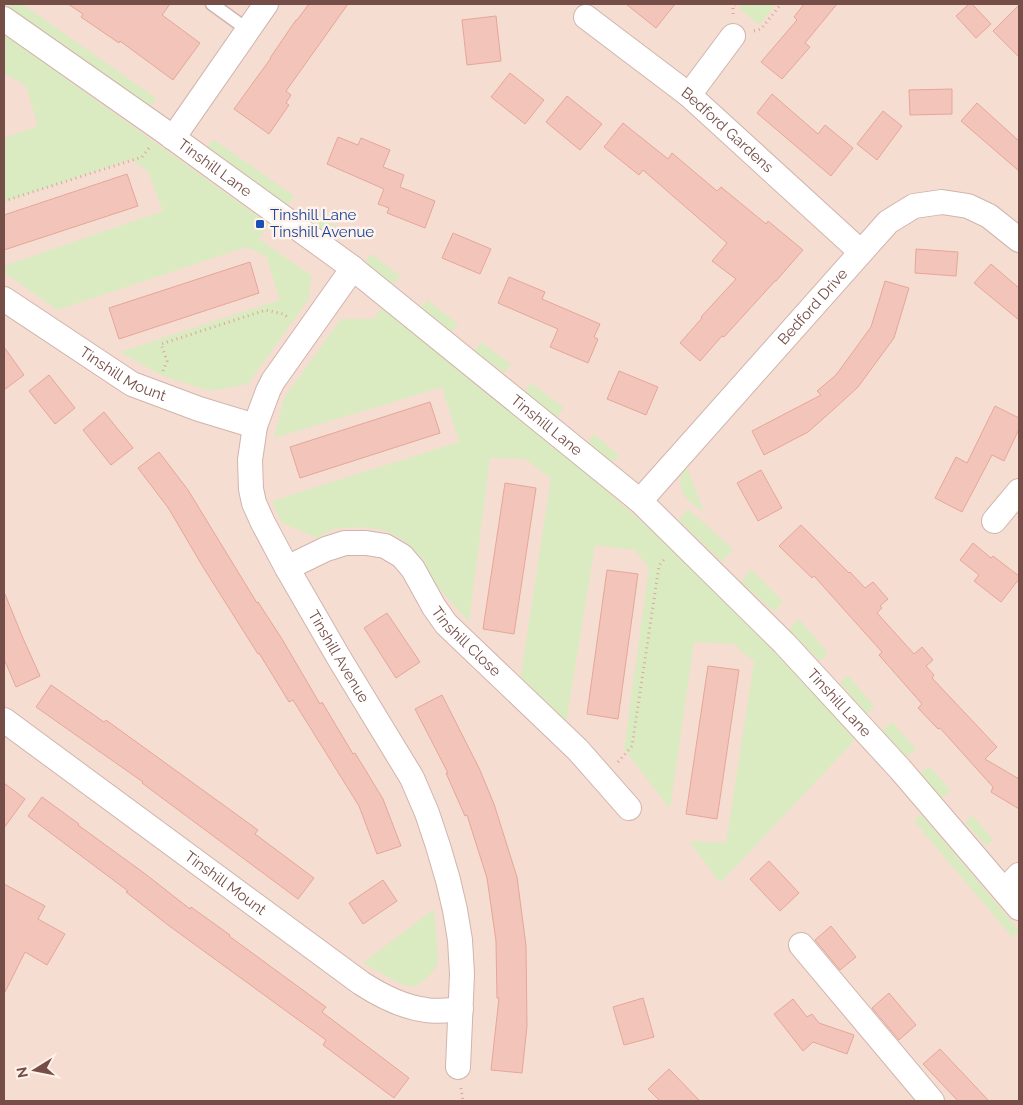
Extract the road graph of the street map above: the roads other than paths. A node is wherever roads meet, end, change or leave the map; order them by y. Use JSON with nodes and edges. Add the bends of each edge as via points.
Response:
{"nodes":[{"id":1,"x":212,"y":4,"type":"edge"},
{"id":2,"x":266,"y":4,"type":"edge"},
{"id":3,"x":586,"y":17,"type":"dead end"},
{"id":4,"x":4,"y":19,"type":"edge"},
{"id":5,"x":248,"y":30,"type":"junction"},
{"id":6,"x":733,"y":36,"type":"road end"},
{"id":7,"x":689,"y":95,"type":"junction"},
{"id":8,"x":167,"y":134,"type":"junction"},
{"id":9,"x":1019,"y":240,"type":"edge"},
{"id":10,"x":861,"y":252,"type":"junction"},
{"id":11,"x":353,"y":268,"type":"junction"},
{"id":12,"x":4,"y":300,"type":"edge"},
{"id":13,"x":255,"y":426,"type":"junction"},
{"id":14,"x":1019,"y":491,"type":"edge"},
{"id":15,"x":640,"y":501,"type":"junction"},
{"id":16,"x":994,"y":521,"type":"dead end"},
{"id":17,"x":287,"y":568,"type":"junction"},
{"id":18,"x":4,"y":720,"type":"edge"},
{"id":19,"x":629,"y":808,"type":"dead end"},
{"id":20,"x":1014,"y":891,"type":"edge"},
{"id":21,"x":801,"y":945,"type":"dead end"},
{"id":22,"x":461,"y":1009,"type":"junction"},
{"id":23,"x":458,"y":1067,"type":"dead end"},
{"id":24,"x":932,"y":1101,"type":"edge"}],
"edges":[{"from":1,"to":5,"type":"lane"},
{"from":2,"to":5,"type":"street"},
{"from":3,"to":7,"type":"street","name":"Bedford Gardens"},
{"from":4,"to":8,"type":"street","name":"Tinshill Lane"},
{"from":5,"to":8,"type":"street"},
{"from":6,"to":7,"type":"street"},
{"from":7,"to":10,"type":"street","name":"Bedford Gardens"},
{"from":8,"to":11,"type":"street","name":"Tinshill Lane"},
{"from":9,"to":10,"type":"street","name":"Bedford Drive","via":[[990,216],[968,206],[942,202],[914,206],[888,222]]},
{"from":10,"to":15,"type":"street","name":"Bedford Drive"},
{"from":11,"to":13,"type":"street","name":"Tinshill Avenue","via":[[273,381]]},
{"from":11,"to":15,"type":"street","name":"Tinshill Lane"},
{"from":12,"to":13,"type":"street","name":"Tinshill Mount","via":[[132,384]]},
{"from":13,"to":17,"type":"street","name":"Tinshill Avenue","via":[[250,460],[251,489],[263,523]]},
{"from":14,"to":16,"type":"street"},
{"from":15,"to":20,"type":"street","name":"Tinshill Lane","via":[[784,643]]},
{"from":17,"to":19,"type":"street","name":"Tinshill Close","via":[[326,549],[345,544],[385,546],[402,556],[446,624],[578,750]]},
{"from":17,"to":22,"type":"street","name":"Tinshill Avenue","via":[[412,778],[427,813],[455,910],[460,940]]},
{"from":18,"to":22,"type":"street","name":"Tinshill Mount","via":[[361,983],[406,1005],[426,1010]]},
{"from":21,"to":24,"type":"street"},
{"from":22,"to":23,"type":"street","name":"Tinshill Avenue"}]}
